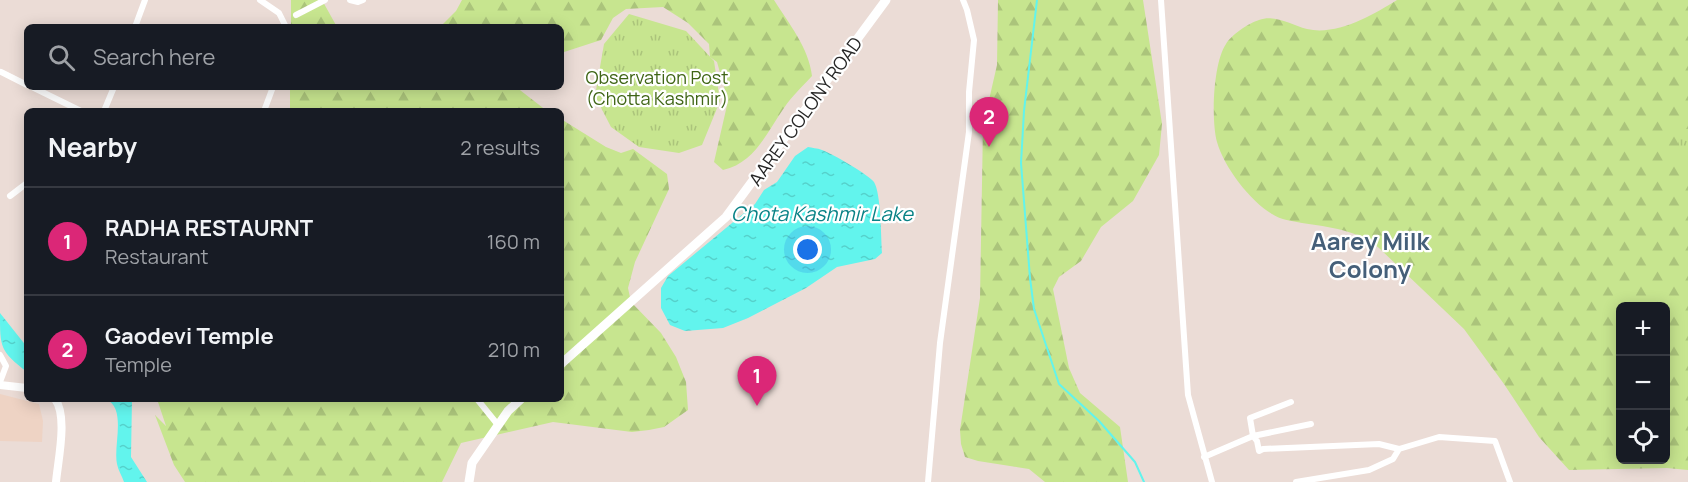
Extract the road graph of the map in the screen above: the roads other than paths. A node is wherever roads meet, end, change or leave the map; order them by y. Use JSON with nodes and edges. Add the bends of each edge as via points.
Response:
{"nodes":[{"id":1,"x":145,"y":0,"type":"edge"},
{"id":2,"x":260,"y":0,"type":"edge"},
{"id":3,"x":325,"y":0,"type":"edge"},
{"id":4,"x":350,"y":0,"type":"edge"},
{"id":5,"x":363,"y":0,"type":"edge"},
{"id":6,"x":886,"y":0,"type":"edge"},
{"id":7,"x":963,"y":0,"type":"edge"},
{"id":8,"x":1161,"y":0,"type":"edge"},
{"id":9,"x":296,"y":15,"type":"dead end"},
{"id":10,"x":136,"y":24,"type":"edge"},
{"id":11,"x":284,"y":24,"type":"edge"},
{"id":12,"x":1,"y":72,"type":"edge"},
{"id":13,"x":24,"y":84,"type":"edge"},
{"id":14,"x":38,"y":90,"type":"edge"},
{"id":15,"x":113,"y":90,"type":"edge"},
{"id":16,"x":272,"y":90,"type":"edge"},
{"id":17,"x":75,"y":108,"type":"edge"},
{"id":18,"x":105,"y":108,"type":"edge"},
{"id":19,"x":265,"y":108,"type":"edge"},
{"id":20,"x":24,"y":185,"type":"edge"},
{"id":21,"x":10,"y":196,"type":"dead end"},
{"id":22,"x":0,"y":356,"type":"edge"},
{"id":23,"x":564,"y":361,"type":"edge"},
{"id":24,"x":0,"y":383,"type":"edge"},
{"id":25,"x":24,"y":387,"type":"edge"},
{"id":26,"x":57,"y":402,"type":"edge"},
{"id":27,"x":479,"y":402,"type":"edge"},
{"id":28,"x":518,"y":402,"type":"edge"},
{"id":29,"x":1291,"y":402,"type":"dead end"},
{"id":30,"x":1311,"y":424,"type":"dead end"},
{"id":31,"x":498,"y":425,"type":"junction"},
{"id":32,"x":1253,"y":436,"type":"junction"},
{"id":33,"x":1399,"y":449,"type":"junction"},
{"id":34,"x":1204,"y":457,"type":"junction"},
{"id":35,"x":56,"y":482,"type":"edge"},
{"id":36,"x":469,"y":482,"type":"edge"},
{"id":37,"x":927,"y":482,"type":"edge"},
{"id":38,"x":1212,"y":482,"type":"edge"},
{"id":39,"x":1296,"y":482,"type":"edge"},
{"id":40,"x":1510,"y":482,"type":"edge"}],
"edges":[{"from":1,"to":10,"type":"street"},
{"from":2,"to":11,"type":"street","via":[[279,13]]},
{"from":3,"to":9,"type":"street"},
{"from":4,"to":5,"type":"street"},
{"from":6,"to":23,"type":"main road","name":"AAREY COLONY ROAD","via":[[726,217]]},
{"from":7,"to":37,"type":"street","via":[[974,40],[969,132],[940,343]]},
{"from":8,"to":34,"type":"street","via":[[1188,395]]},
{"from":12,"to":13,"type":"street"},
{"from":14,"to":17,"type":"street"},
{"from":15,"to":18,"type":"street"},
{"from":16,"to":19,"type":"street"},
{"from":20,"to":21,"type":"street"},
{"from":22,"to":24,"type":"street","via":[[6,366]]},
{"from":24,"to":25,"type":"street"},
{"from":26,"to":35,"type":"street","via":[[62,419]]},
{"from":27,"to":31,"type":"street"},
{"from":28,"to":31,"type":"main road"},
{"from":29,"to":32,"type":"street","via":[[1250,418]]},
{"from":30,"to":32,"type":"street"},
{"from":31,"to":36,"type":"main road","via":[[472,463]]},
{"from":32,"to":33,"type":"street","via":[[1259,451],[1379,444]]},
{"from":32,"to":34,"type":"street"},
{"from":33,"to":39,"type":"street","via":[[1393,459],[1369,470]]},
{"from":33,"to":40,"type":"street","via":[[1439,438],[1495,441]]},
{"from":34,"to":38,"type":"street"}]}
